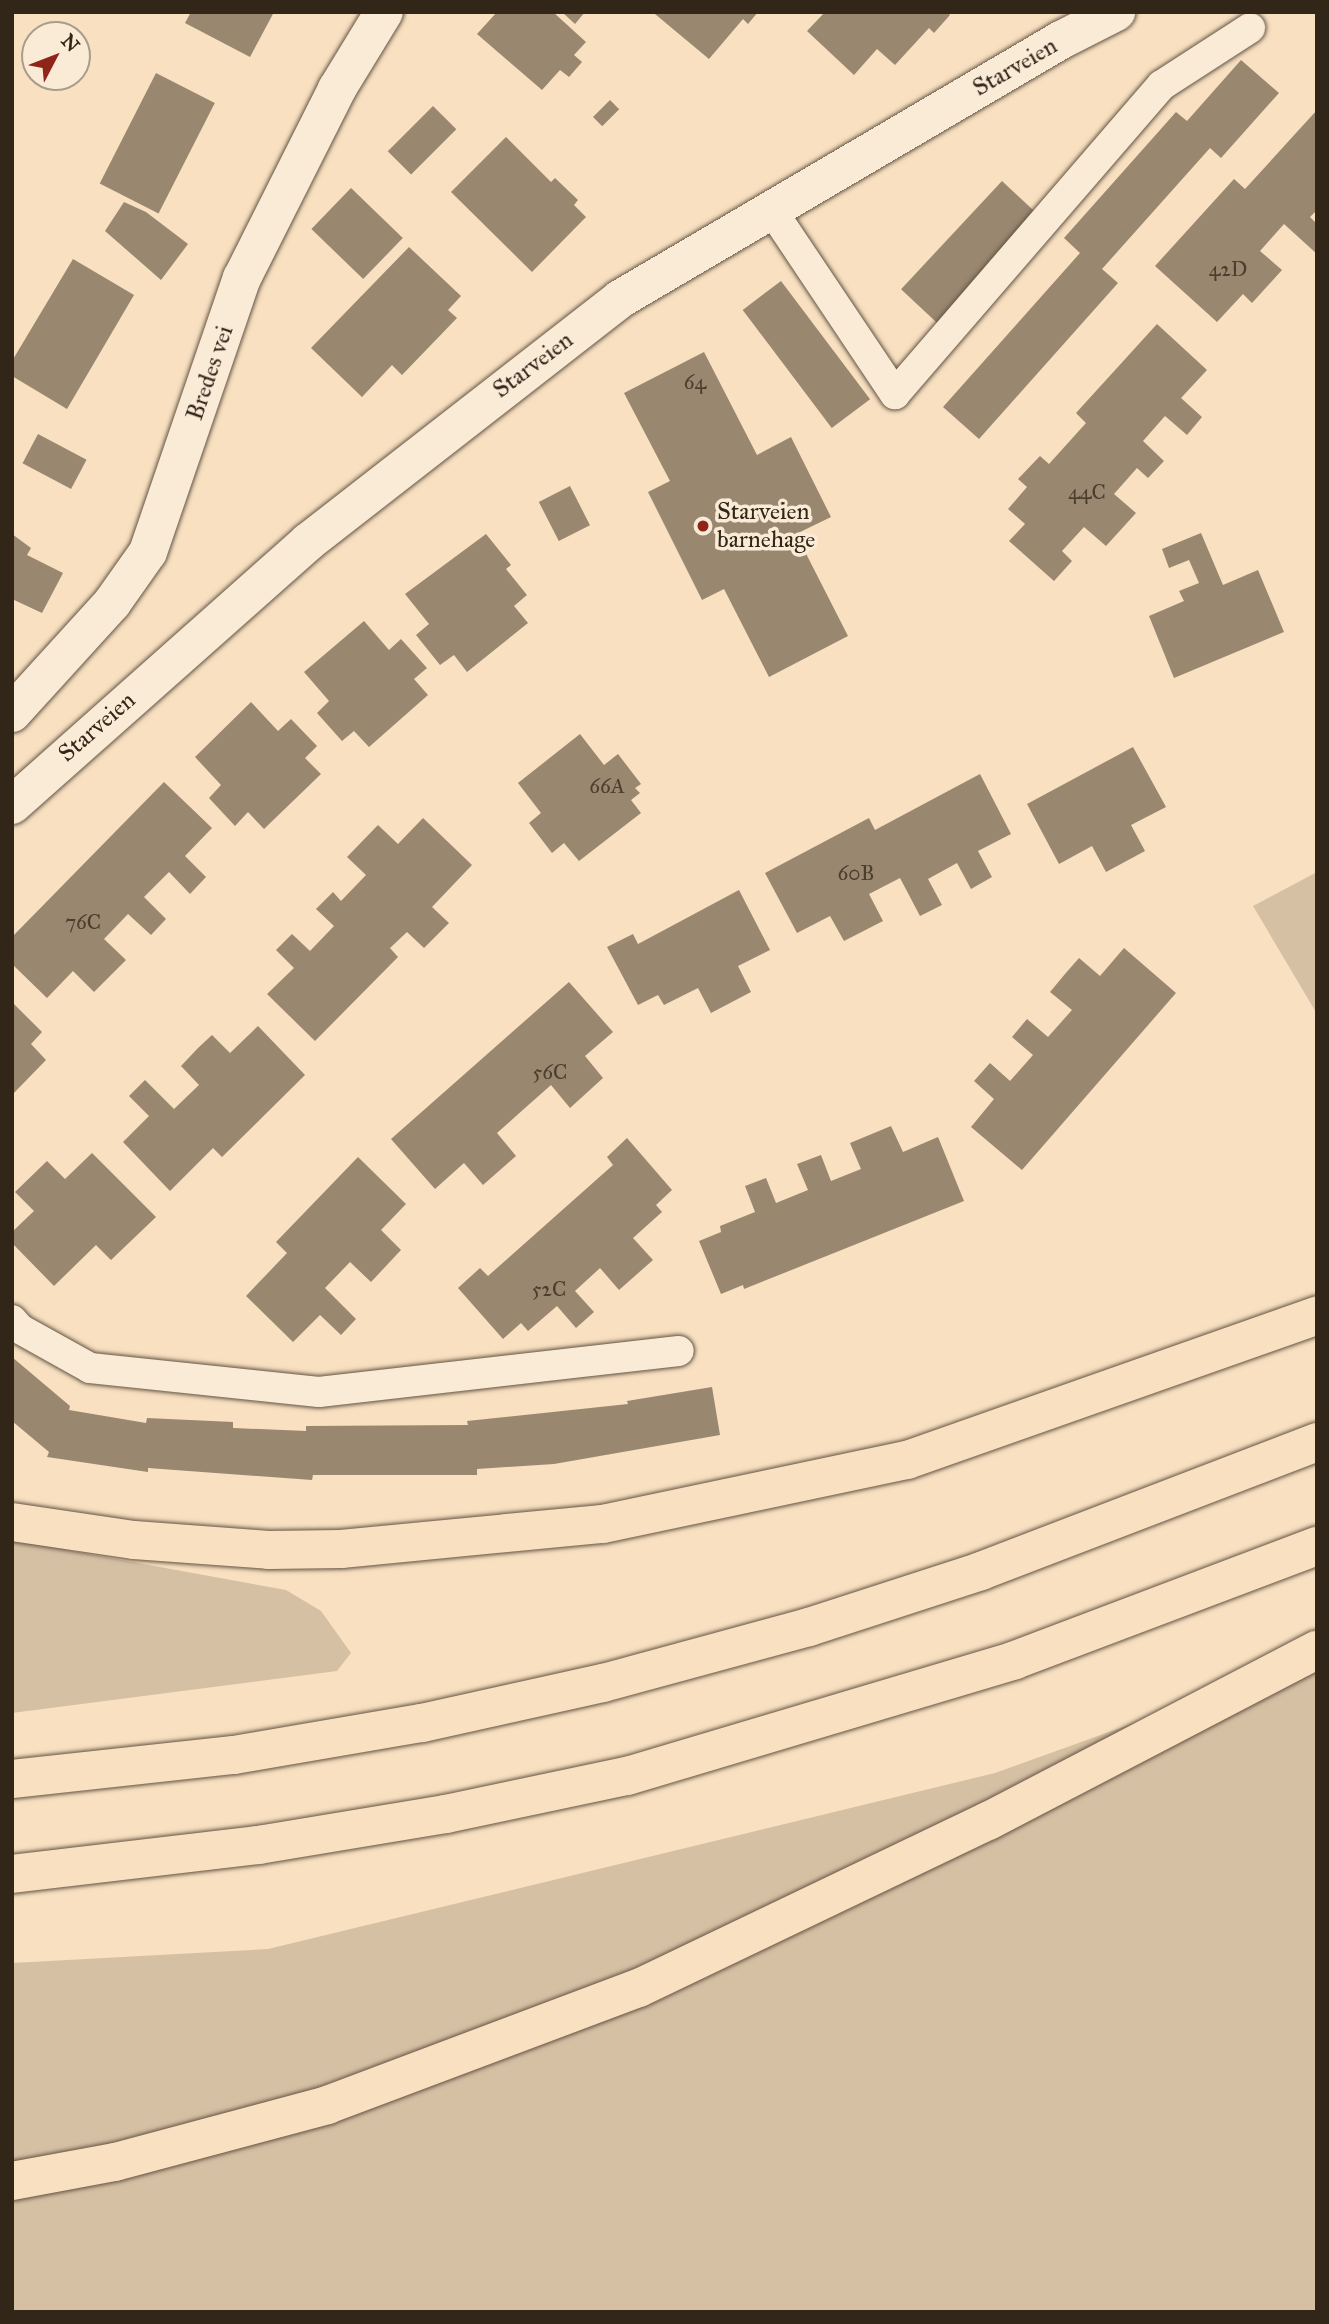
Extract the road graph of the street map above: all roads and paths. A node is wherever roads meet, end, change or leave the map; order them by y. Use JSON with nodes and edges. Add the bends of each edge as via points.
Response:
{"nodes":[{"id":1,"x":384,"y":12,"type":"edge"},
{"id":2,"x":1116,"y":12,"type":"edge"},
{"id":3,"x":1250,"y":28,"type":"dead end"},
{"id":4,"x":771,"y":209,"type":"junction"},
{"id":5,"x":12,"y":713,"type":"edge"},
{"id":6,"x":12,"y":805,"type":"edge"},
{"id":7,"x":1317,"y":1316,"type":"edge"},
{"id":8,"x":12,"y":1320,"type":"edge"},
{"id":9,"x":679,"y":1351,"type":"dead end"},
{"id":10,"x":1317,"y":1443,"type":"edge"},
{"id":11,"x":12,"y":1522,"type":"edge"},
{"id":12,"x":1317,"y":1546,"type":"edge"},
{"id":13,"x":1317,"y":1650,"type":"edge"},
{"id":14,"x":12,"y":1779,"type":"edge"},
{"id":15,"x":12,"y":1874,"type":"edge"},
{"id":16,"x":12,"y":2181,"type":"edge"}],
"edges":[{"from":1,"to":5,"type":"street","name":"Bredes vei","via":[[337,89],[242,278],[148,552],[112,603]]},
{"from":2,"to":4,"type":"street","name":"Starveien"},
{"from":3,"to":4,"type":"lane","via":[[1161,85],[895,394]]},
{"from":4,"to":6,"type":"street","name":"Starveien","via":[[620,299],[462,420],[308,542]]},
{"from":7,"to":11,"type":"highway","via":[[907,1460],[603,1524],[341,1549],[270,1550],[134,1540]]},
{"from":8,"to":9,"type":"lane","via":[[90,1368],[319,1392]]},
{"from":10,"to":14,"type":"highway","via":[[981,1571],[809,1627],[603,1683],[422,1723],[234,1755]]},
{"from":12,"to":15,"type":"highway","via":[[1015,1660],[627,1776],[446,1814],[259,1845]]},
{"from":13,"to":16,"type":"highway","via":[[964,1833],[639,1988],[327,2105],[115,2162]]}]}
